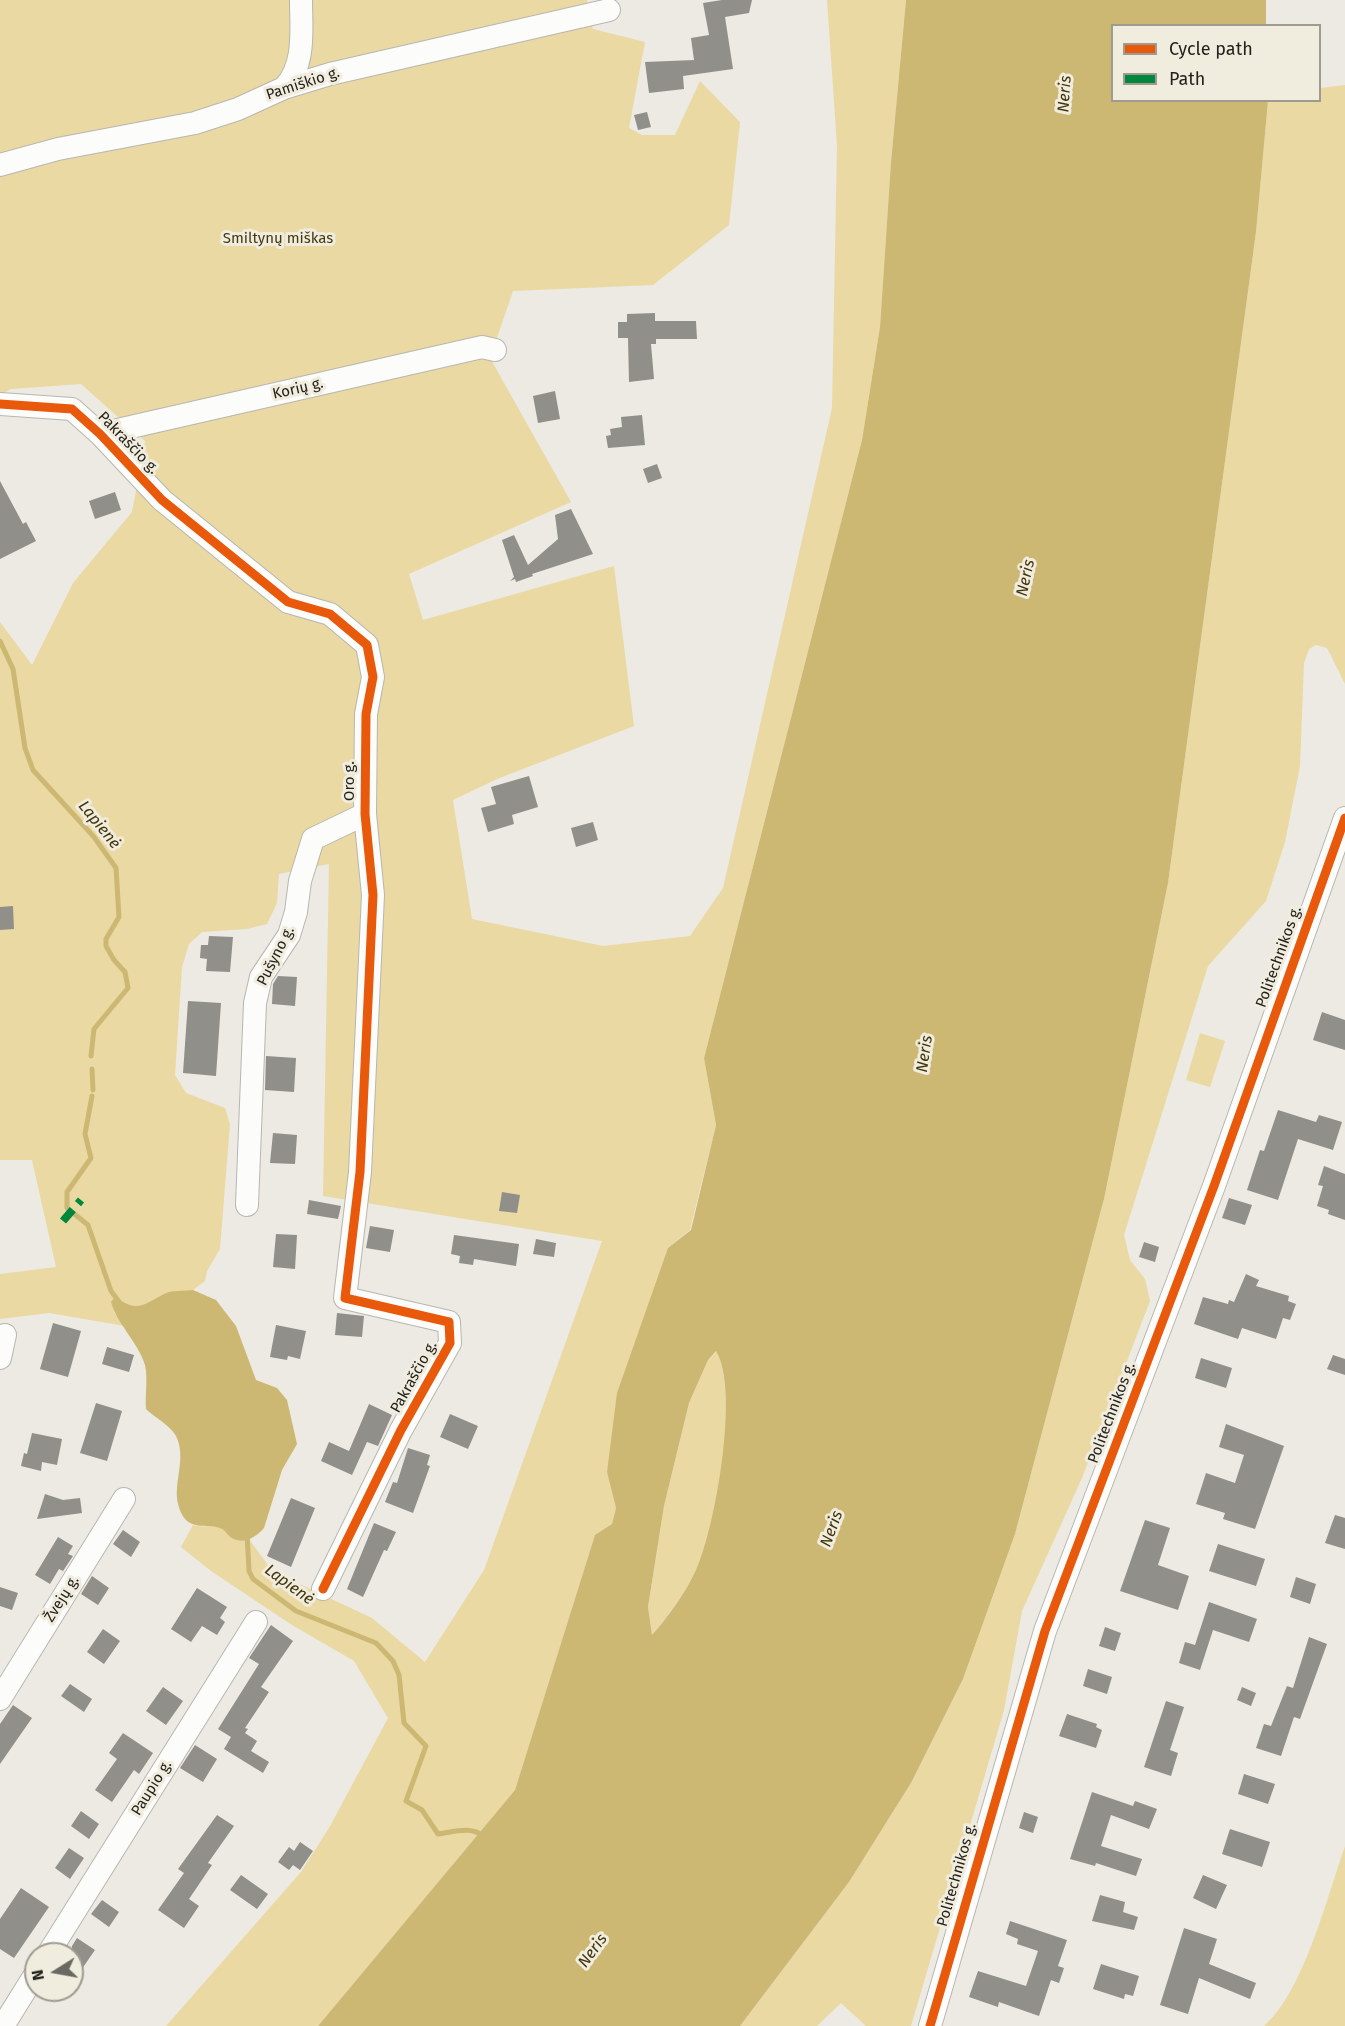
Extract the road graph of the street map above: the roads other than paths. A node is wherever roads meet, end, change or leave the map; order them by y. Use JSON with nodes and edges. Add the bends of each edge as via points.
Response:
{"nodes":[{"id":1,"x":301,"y":0,"type":"edge"},
{"id":2,"x":609,"y":10,"type":"dead end"},
{"id":3,"x":284,"y":88,"type":"junction"},
{"id":4,"x":0,"y":165,"type":"edge"},
{"id":5,"x":495,"y":350,"type":"dead end"},
{"id":6,"x":0,"y":404,"type":"edge"},
{"id":7,"x":100,"y":434,"type":"junction"},
{"id":8,"x":162,"y":500,"type":"joint"},
{"id":9,"x":365,"y":814,"type":"junction"},
{"id":10,"x":1345,"y":818,"type":"edge"},
{"id":11,"x":360,"y":1172,"type":"joint"},
{"id":12,"x":247,"y":1205,"type":"dead end"},
{"id":13,"x":5,"y":1335,"type":"dead end"},
{"id":14,"x":0,"y":1358,"type":"edge"},
{"id":15,"x":124,"y":1499,"type":"dead end"},
{"id":16,"x":323,"y":1589,"type":"dead end"},
{"id":17,"x":256,"y":1622,"type":"dead end"},
{"id":18,"x":0,"y":1699,"type":"edge"},
{"id":19,"x":56,"y":1942,"type":"edge"},
{"id":20,"x":24,"y":1992,"type":"edge"},
{"id":21,"x":3,"y":2026,"type":"edge"},
{"id":22,"x":930,"y":2026,"type":"edge"}],
"edges":[{"from":1,"to":3,"type":"street","via":[[300,60]]},
{"from":2,"to":3,"type":"street","name":"Pamiškio g."},
{"from":3,"to":4,"type":"street","name":"Pamiškio g.","via":[[195,123],[58,149]]},
{"from":5,"to":7,"type":"street","name":"Korių g.","via":[[482,347]]},
{"from":6,"to":7,"type":"street","name":"Pakraščio g.","via":[[72,409]]},
{"from":7,"to":8,"type":"street","name":"Pakraščio g."},
{"from":8,"to":9,"type":"street","name":"Oro g.","via":[[288,602],[330,614],[367,645],[373,677],[366,714]]},
{"from":9,"to":11,"type":"street","name":"Oro g.","via":[[373,895]]},
{"from":9,"to":12,"type":"street","name":"Pušyno g.","via":[[313,838],[289,935],[261,977],[255,1003]]},
{"from":10,"to":22,"type":"street","name":"Politechnikos g.","via":[[1214,1186],[1045,1631]]},
{"from":11,"to":16,"type":"street","name":"Pakraščio g.","via":[[345,1298],[449,1322],[450,1343],[401,1430]]},
{"from":13,"to":14,"type":"street"},
{"from":15,"to":18,"type":"street","name":"Žvejų g."},
{"from":17,"to":19,"type":"street","name":"Paupio g."},
{"from":20,"to":21,"type":"street"}]}
